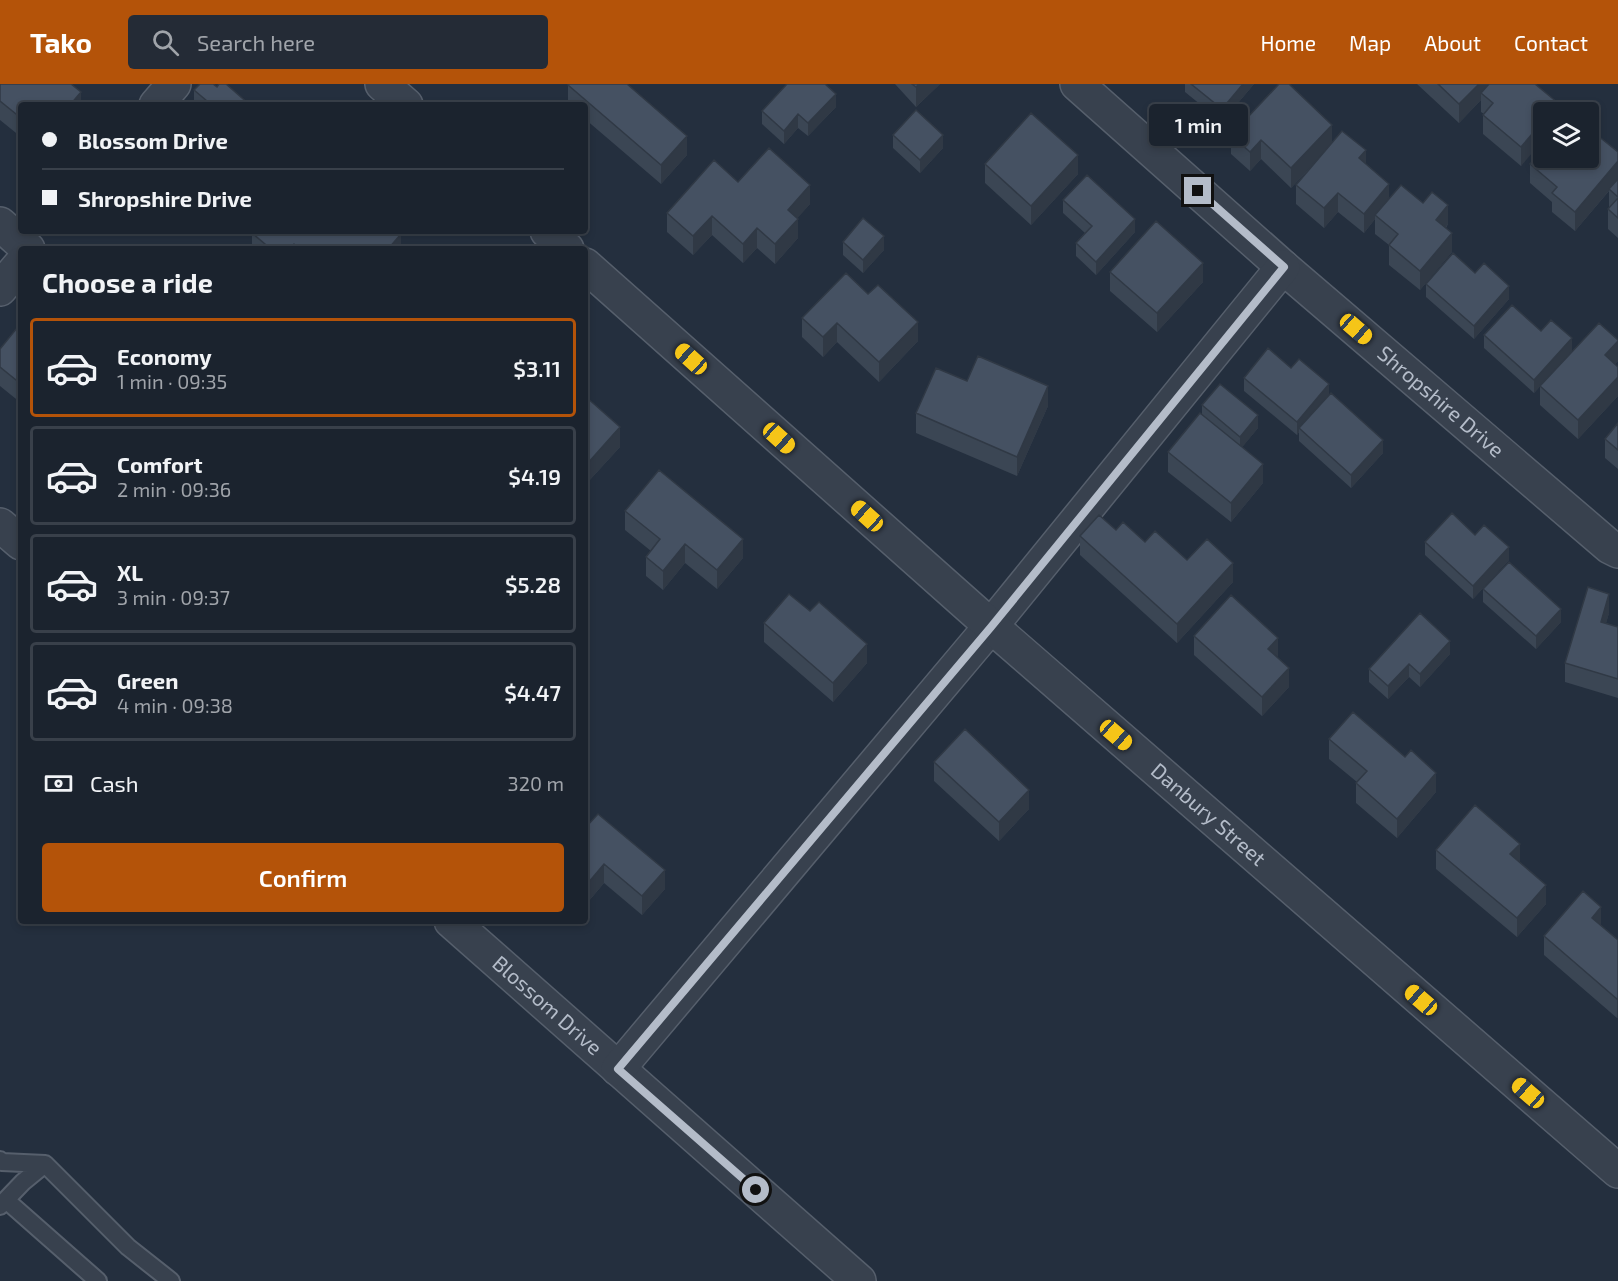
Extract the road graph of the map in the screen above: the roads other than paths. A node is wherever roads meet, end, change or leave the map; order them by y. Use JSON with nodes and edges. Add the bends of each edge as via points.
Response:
{"nodes":[{"id":1,"x":174,"y":84,"type":"edge"},
{"id":2,"x":382,"y":84,"type":"edge"},
{"id":3,"x":1077,"y":84,"type":"edge"},
{"id":4,"x":159,"y":102,"type":"edge"},
{"id":5,"x":403,"y":102,"type":"edge"},
{"id":6,"x":0,"y":224,"type":"edge"},
{"id":7,"x":46,"y":234,"type":"edge"},
{"id":8,"x":550,"y":234,"type":"edge"},
{"id":9,"x":25,"y":246,"type":"edge"},
{"id":10,"x":36,"y":246,"type":"edge"},
{"id":11,"x":564,"y":246,"type":"edge"},
{"id":12,"x":1284,"y":267,"type":"junction"},
{"id":13,"x":18,"y":268,"type":"edge"},
{"id":14,"x":588,"y":268,"type":"edge"},
{"id":15,"x":0,"y":289,"type":"edge"},
{"id":16,"x":0,"y":525,"type":"edge"},
{"id":17,"x":18,"y":540,"type":"edge"},
{"id":18,"x":1618,"y":551,"type":"edge"},
{"id":19,"x":991,"y":627,"type":"junction"},
{"id":20,"x":454,"y":924,"type":"edge"},
{"id":21,"x":618,"y":1069,"type":"junction"},
{"id":22,"x":0,"y":1160,"type":"edge"},
{"id":23,"x":45,"y":1164,"type":"junction"},
{"id":24,"x":1618,"y":1171,"type":"edge"},
{"id":25,"x":3,"y":1203,"type":"edge"},
{"id":26,"x":98,"y":1281,"type":"edge"},
{"id":27,"x":171,"y":1281,"type":"edge"},
{"id":28,"x":859,"y":1281,"type":"edge"}],
"edges":[{"from":1,"to":4,"type":"street"},
{"from":2,"to":5,"type":"street"},
{"from":3,"to":12,"type":"street","name":"Shropshire Drive"},
{"from":6,"to":9,"type":"street"},
{"from":7,"to":10,"type":"street"},
{"from":8,"to":11,"type":"street"},
{"from":12,"to":18,"type":"street","name":"Shropshire Drive"},
{"from":12,"to":19,"type":"street"},
{"from":13,"to":15,"type":"street"},
{"from":14,"to":19,"type":"street","name":"Danbury Street"},
{"from":16,"to":17,"type":"street"},
{"from":19,"to":21,"type":"street"},
{"from":19,"to":24,"type":"street","name":"Danbury Street"},
{"from":20,"to":21,"type":"street","name":"Blossom Drive"},
{"from":21,"to":28,"type":"street","name":"Blossom Drive"},
{"from":22,"to":23,"type":"lane"},
{"from":23,"to":25,"type":"lane"},
{"from":23,"to":27,"type":"lane","via":[[128,1247]]},
{"from":25,"to":26,"type":"lane"}]}
